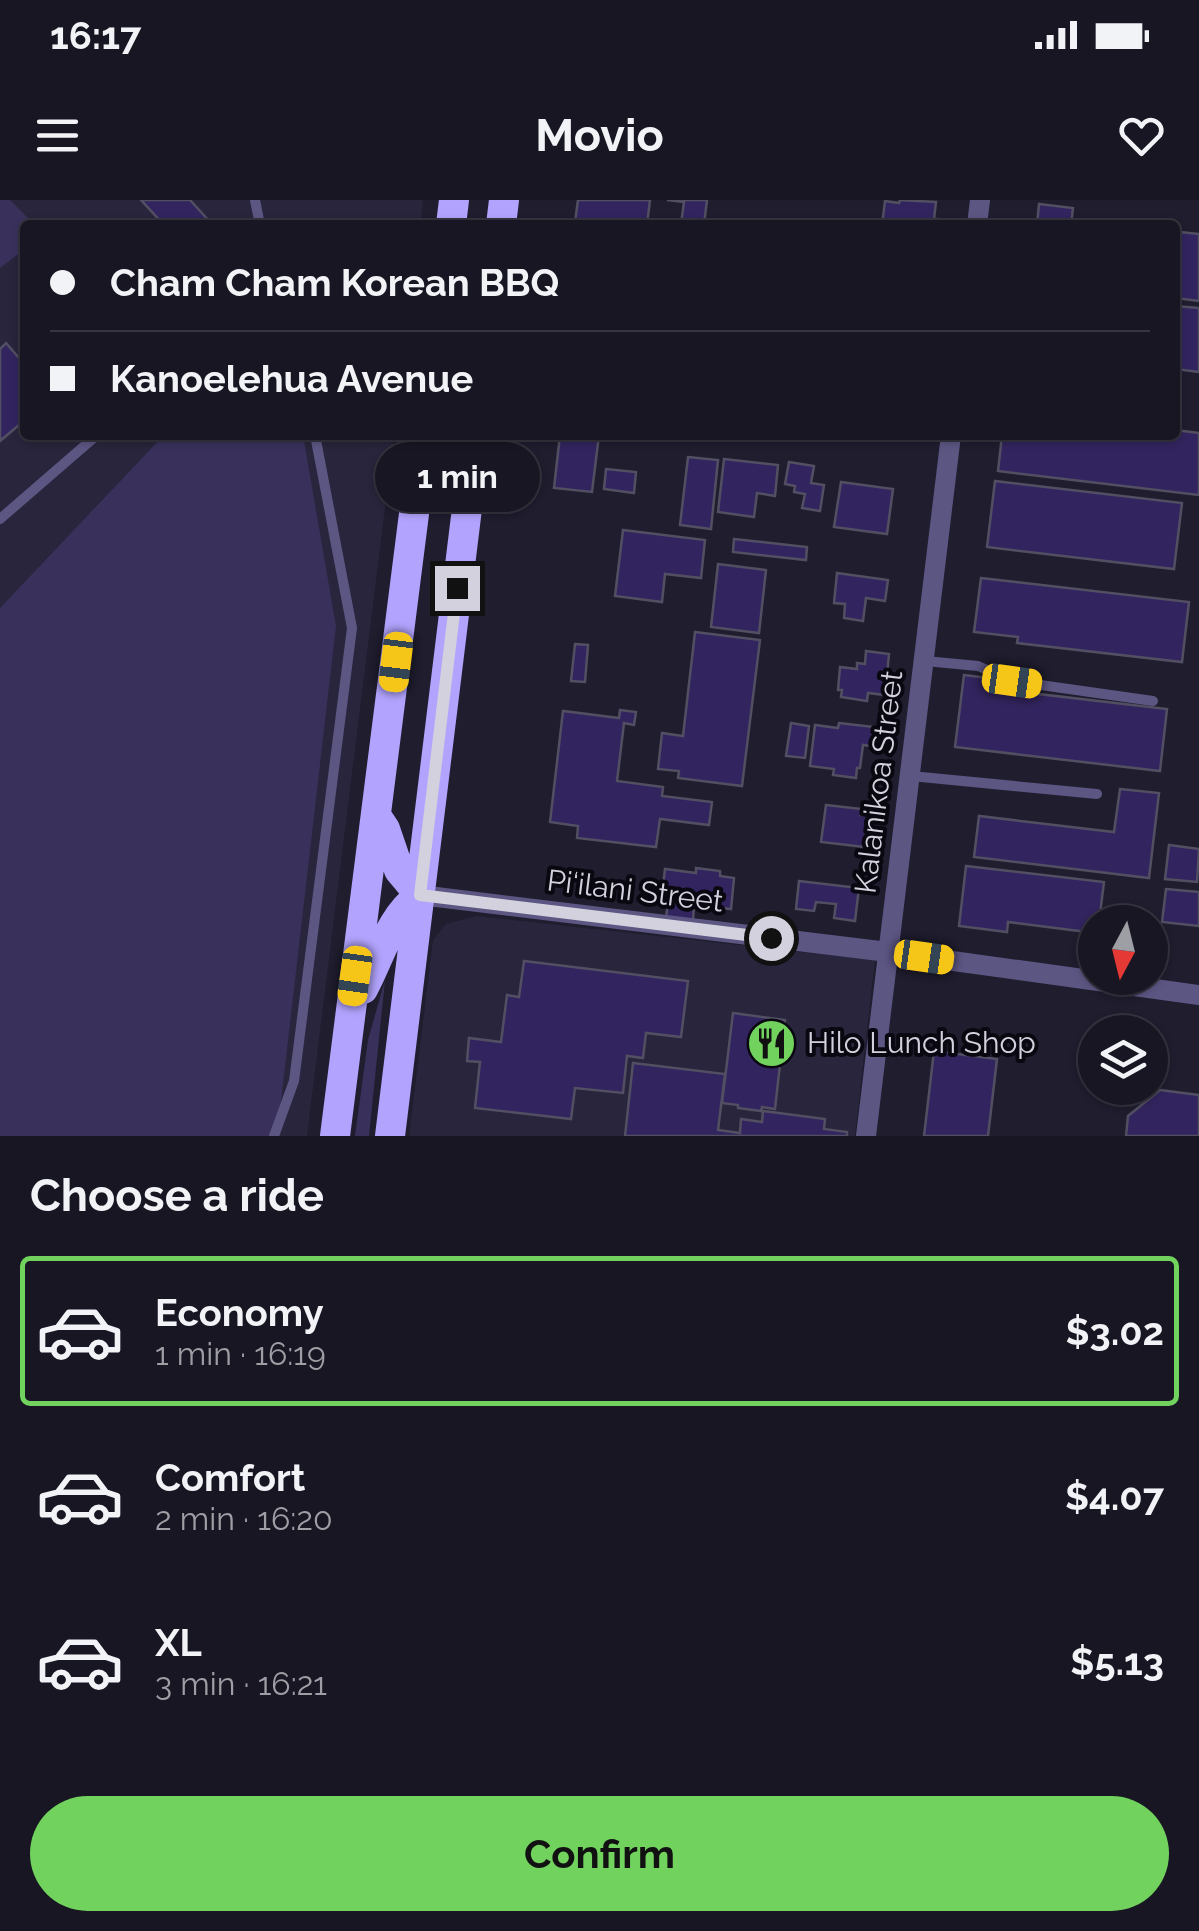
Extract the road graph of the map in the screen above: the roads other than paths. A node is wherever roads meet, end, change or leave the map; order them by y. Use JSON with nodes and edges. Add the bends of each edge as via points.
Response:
{"nodes":[{"id":1,"x":91,"y":440,"type":"edge"},
{"id":2,"x":316,"y":440,"type":"edge"},
{"id":3,"x":423,"y":440,"type":"edge"},
{"id":4,"x":475,"y":440,"type":"edge"},
{"id":5,"x":950,"y":440,"type":"edge"},
{"id":6,"x":0,"y":519,"type":"edge"},
{"id":7,"x":924,"y":661,"type":"junction"},
{"id":8,"x":1153,"y":701,"type":"dead end"},
{"id":9,"x":910,"y":776,"type":"junction"},
{"id":10,"x":1097,"y":794,"type":"dead end"},
{"id":11,"x":377,"y":817,"type":"junction"},
{"id":12,"x":420,"y":895,"type":"junction"},
{"id":13,"x":888,"y":952,"type":"junction"},
{"id":14,"x":1199,"y":995,"type":"edge"},
{"id":15,"x":351,"y":1007,"type":"junction"},
{"id":16,"x":274,"y":1136,"type":"edge"},
{"id":17,"x":335,"y":1136,"type":"edge"},
{"id":18,"x":390,"y":1136,"type":"edge"},
{"id":19,"x":866,"y":1136,"type":"edge"}],
"edges":[{"from":1,"to":6,"type":"lane"},
{"from":2,"to":16,"type":"lane","via":[[352,628],[294,1081]]},
{"from":3,"to":11,"type":"highway"},
{"from":4,"to":12,"type":"highway"},
{"from":5,"to":7,"type":"street","name":"Kalanikoa Street"},
{"from":7,"to":8,"type":"lane"},
{"from":7,"to":9,"type":"street","name":"Kalanikoa Street"},
{"from":9,"to":10,"type":"lane"},
{"from":9,"to":13,"type":"street","name":"Kalanikoa Street"},
{"from":11,"to":12,"type":"highway","via":[[399,870]]},
{"from":11,"to":15,"type":"highway"},
{"from":12,"to":13,"type":"street","name":"Pi‘ilani Street"},
{"from":12,"to":15,"type":"highway","via":[[396,921]]},
{"from":12,"to":18,"type":"highway"},
{"from":13,"to":14,"type":"street","name":"Pi‘ilani Street"},
{"from":13,"to":19,"type":"street","name":"Kalanikoa Street"},
{"from":15,"to":17,"type":"highway"}]}
